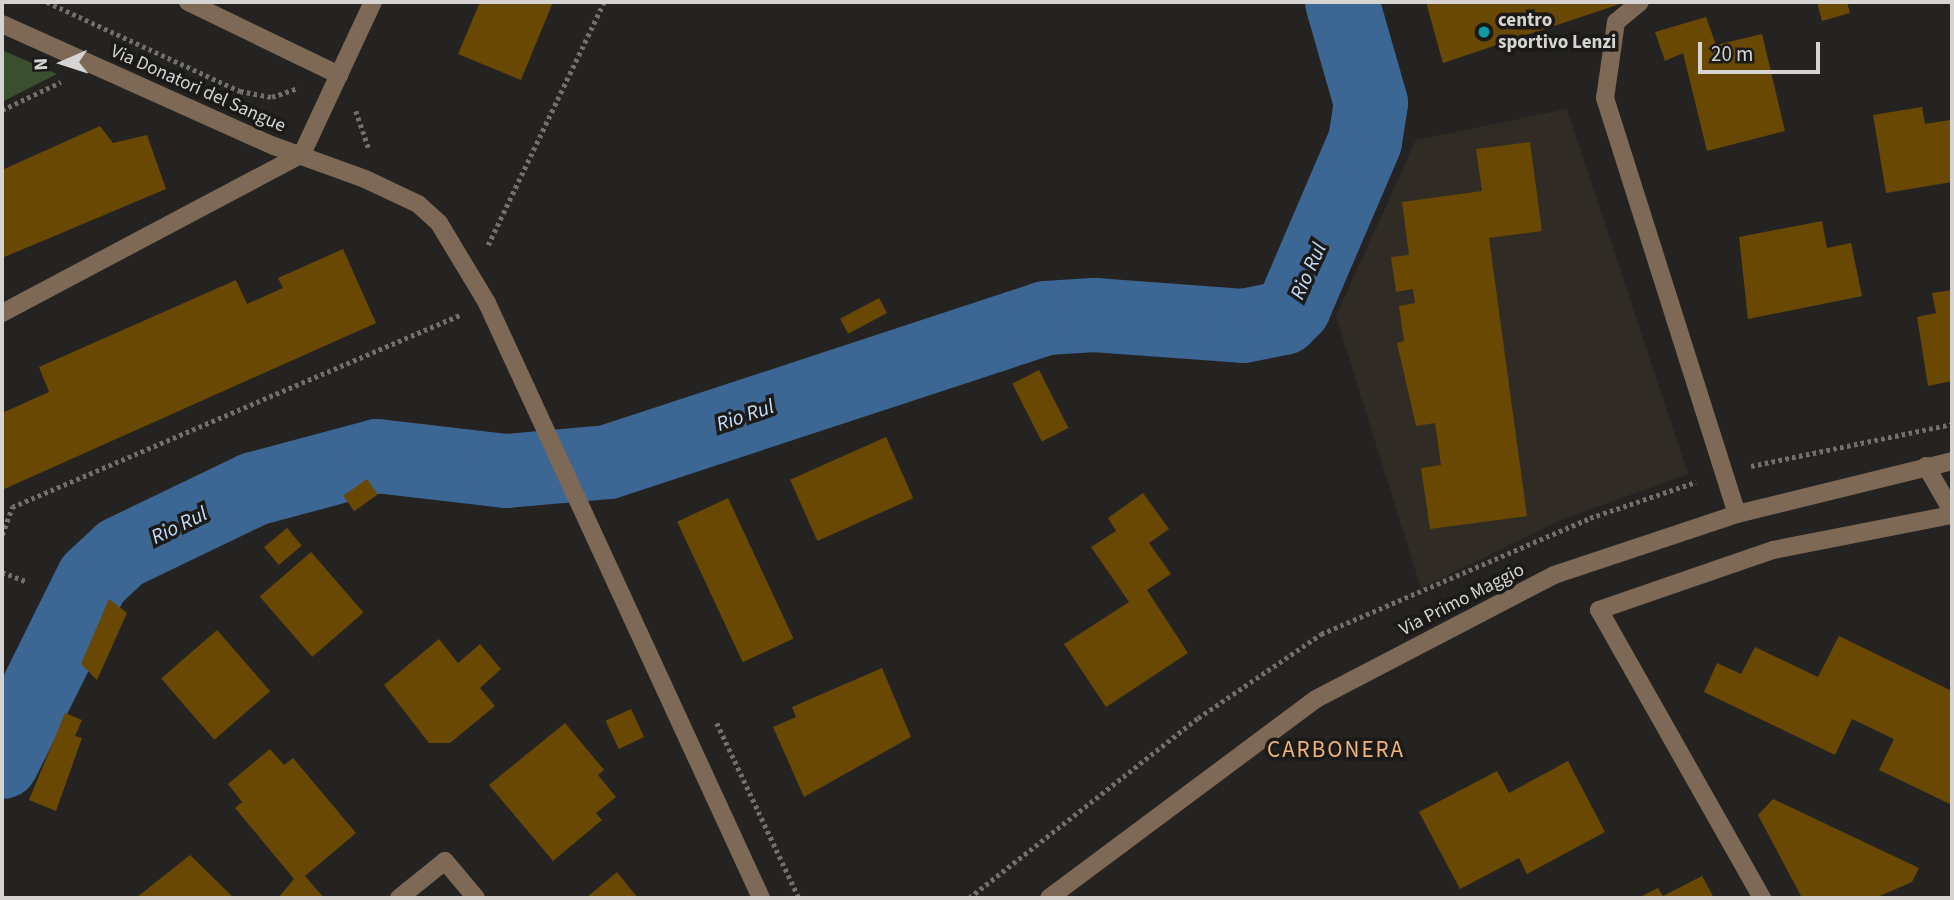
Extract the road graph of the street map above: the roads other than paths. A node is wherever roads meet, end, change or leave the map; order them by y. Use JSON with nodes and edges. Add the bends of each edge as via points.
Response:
{"nodes":[{"id":1,"x":188,"y":2,"type":"edge"},
{"id":2,"x":373,"y":2,"type":"edge"},
{"id":3,"x":1640,"y":2,"type":"edge"},
{"id":4,"x":2,"y":24,"type":"edge"},
{"id":5,"x":339,"y":75,"type":"junction"},
{"id":6,"x":302,"y":154,"type":"junction"},
{"id":7,"x":2,"y":313,"type":"edge"},
{"id":8,"x":1952,"y":461,"type":"edge"},
{"id":9,"x":1926,"y":466,"type":"junction"},
{"id":10,"x":1952,"y":513,"type":"edge"},
{"id":11,"x":1737,"y":514,"type":"junction"},
{"id":12,"x":399,"y":898,"type":"edge"},
{"id":13,"x":475,"y":898,"type":"edge"},
{"id":14,"x":761,"y":898,"type":"edge"},
{"id":15,"x":1049,"y":898,"type":"edge"},
{"id":16,"x":1762,"y":898,"type":"edge"}],
"edges":[{"from":1,"to":5,"type":"street"},
{"from":2,"to":5,"type":"street"},
{"from":3,"to":11,"type":"street","via":[[1616,22],[1605,98]]},
{"from":4,"to":6,"type":"street","name":"Via Donatori del Sangue"},
{"from":5,"to":6,"type":"street"},
{"from":6,"to":7,"type":"street"},
{"from":6,"to":14,"type":"street","name":"Via Donatori del Sangue","via":[[418,204],[457,248],[487,303],[573,499]]},
{"from":8,"to":9,"type":"street","name":"Via Primo Maggio"},
{"from":9,"to":10,"type":"street"},
{"from":9,"to":11,"type":"street","name":"Via Primo Maggio"},
{"from":10,"to":16,"type":"street","via":[[1773,550],[1599,610]]},
{"from":11,"to":15,"type":"street","name":"Via Primo Maggio","via":[[1554,575],[1316,699]]},
{"from":12,"to":13,"type":"street","via":[[445,861]]}]}
